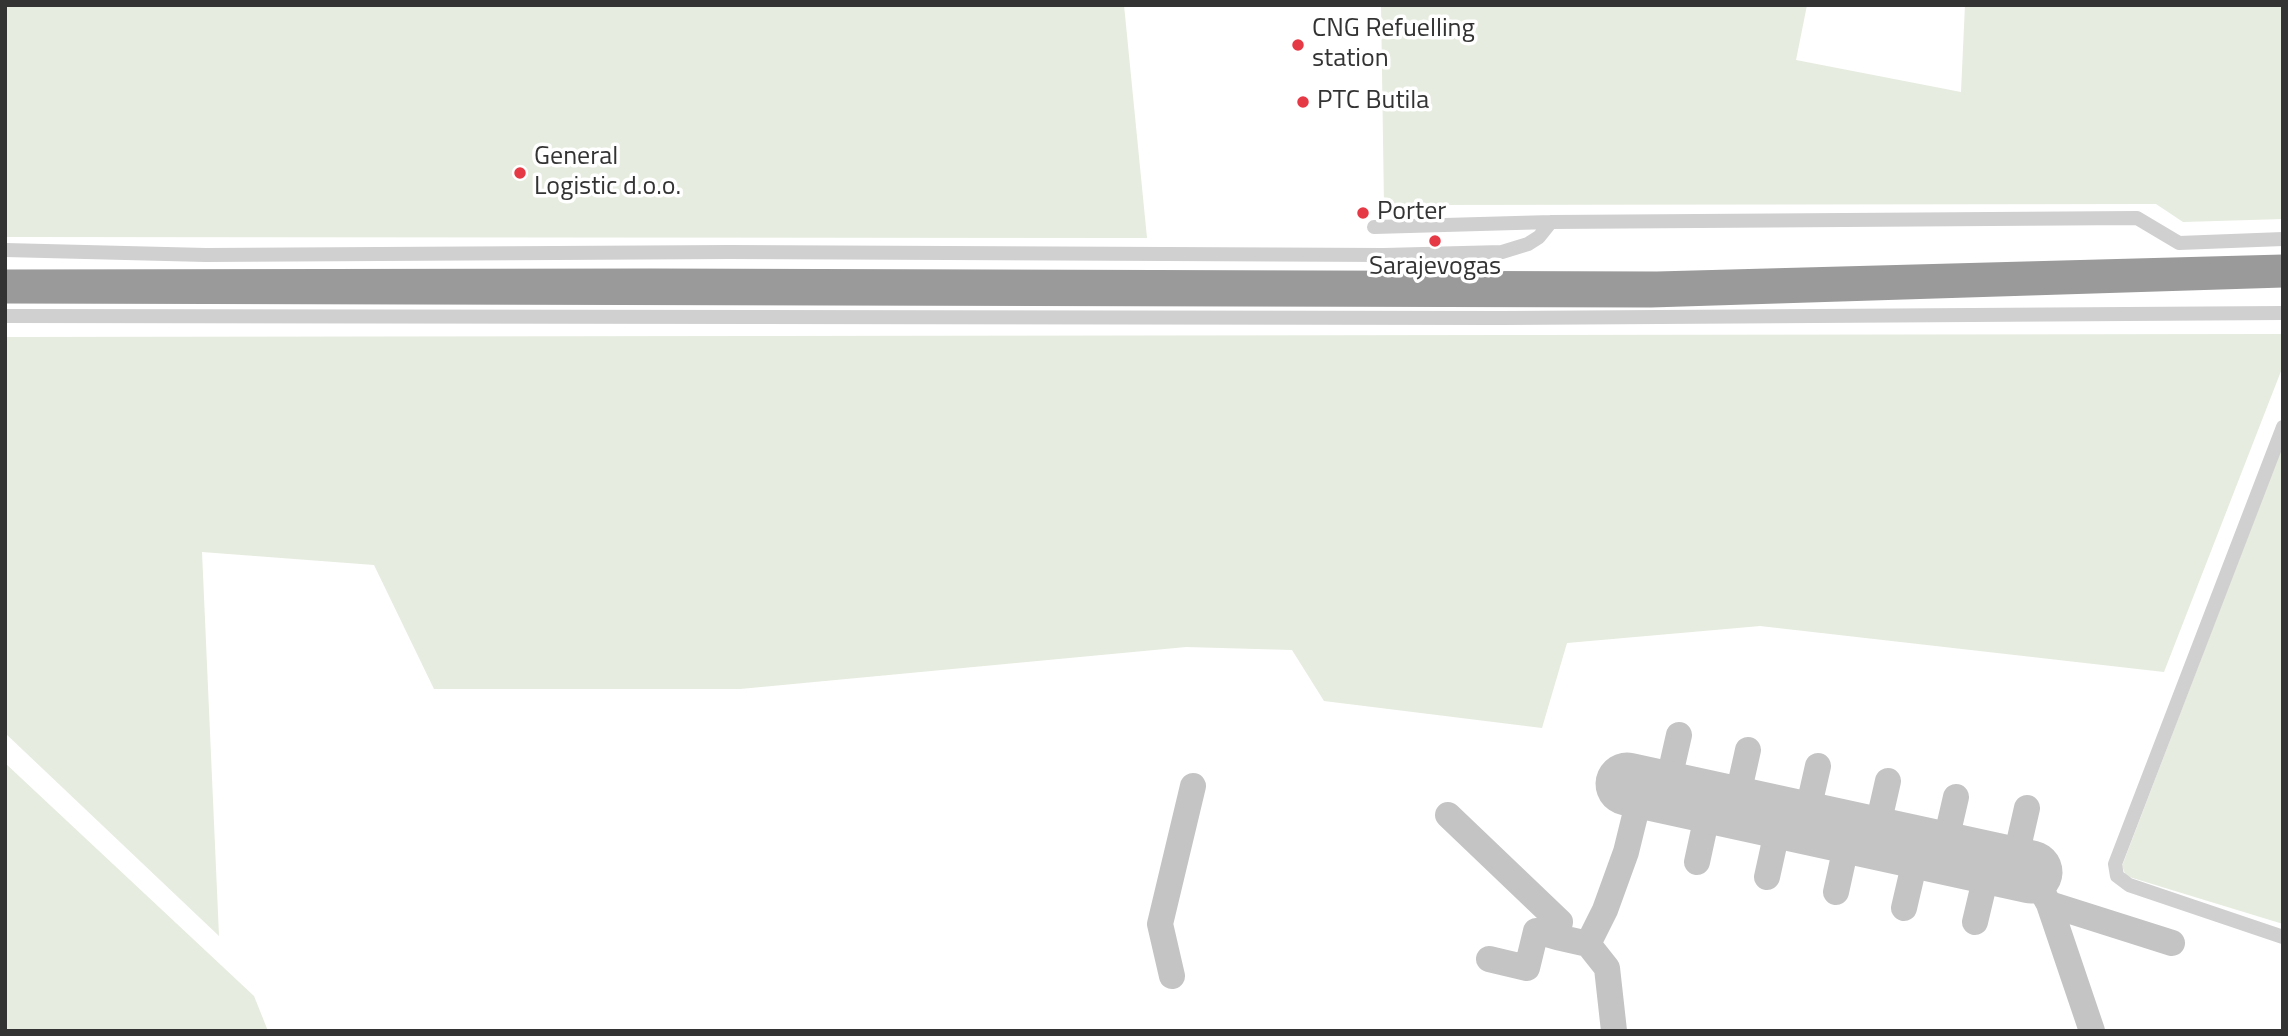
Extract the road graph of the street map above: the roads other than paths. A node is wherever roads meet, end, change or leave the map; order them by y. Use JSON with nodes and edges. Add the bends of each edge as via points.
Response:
{"nodes":[{"id":1,"x":1551,"y":222,"type":"junction"},
{"id":2,"x":1374,"y":227,"type":"dead end"},
{"id":3,"x":2283,"y":239,"type":"edge"},
{"id":4,"x":5,"y":250,"type":"edge"},
{"id":5,"x":2283,"y":264,"type":"edge"},
{"id":6,"x":2283,"y":278,"type":"edge"},
{"id":7,"x":5,"y":279,"type":"edge"},
{"id":8,"x":5,"y":294,"type":"edge"},
{"id":9,"x":2283,"y":313,"type":"edge"},
{"id":10,"x":10,"y":316,"type":"edge"},
{"id":11,"x":2283,"y":427,"type":"edge"},
{"id":12,"x":2283,"y":937,"type":"edge"}],
"edges":[{"from":1,"to":2,"type":"street"},
{"from":1,"to":3,"type":"street","via":[[2137,218],[2179,243]]},
{"from":1,"to":4,"type":"street","via":[[1528,244],[1503,251],[1384,255],[206,255]]},
{"from":5,"to":7,"type":"highway","via":[[1657,281]]},
{"from":6,"to":8,"type":"highway","via":[[1651,298]]},
{"from":9,"to":10,"type":"street","via":[[1517,318]]},
{"from":11,"to":12,"type":"street","via":[[2115,864],[2117,876],[2129,885]]}]}
